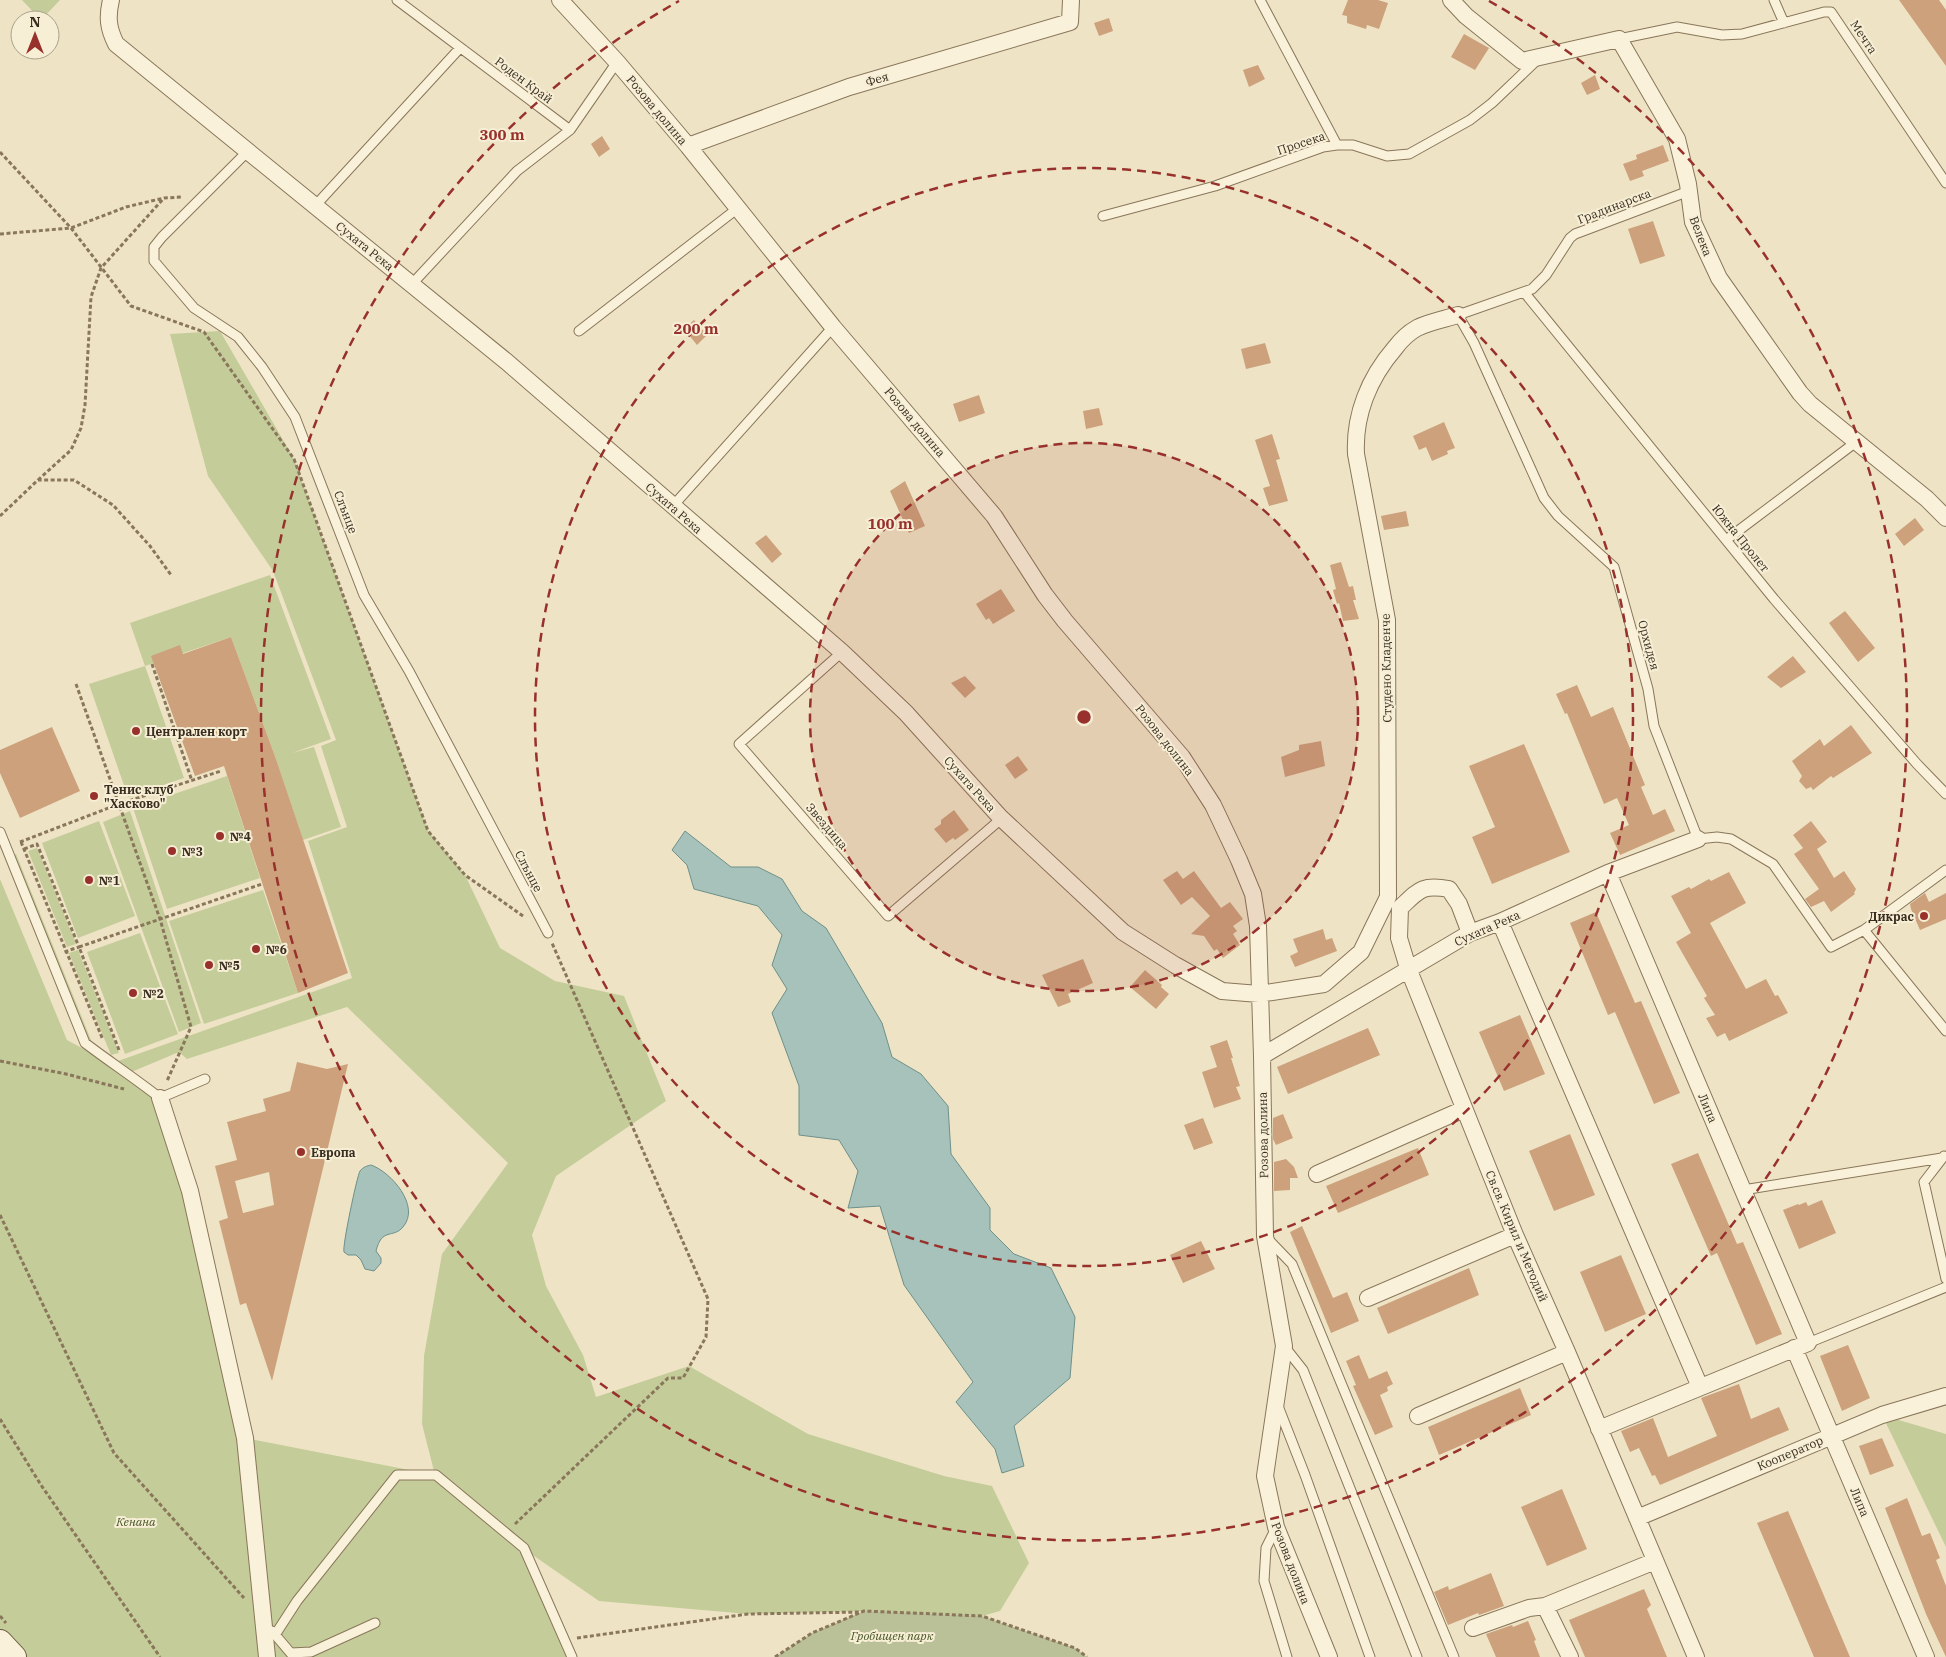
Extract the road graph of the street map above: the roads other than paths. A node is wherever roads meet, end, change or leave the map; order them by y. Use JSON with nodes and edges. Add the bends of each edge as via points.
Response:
{"nodes":[{"id":1,"x":111,"y":0,"type":"edge"},
{"id":2,"x":397,"y":0,"type":"edge"},
{"id":3,"x":560,"y":0,"type":"edge"},
{"id":4,"x":1071,"y":0,"type":"edge"},
{"id":5,"x":1260,"y":0,"type":"edge"},
{"id":6,"x":1451,"y":0,"type":"edge"},
{"id":7,"x":1774,"y":0,"type":"edge"},
{"id":8,"x":1784,"y":22,"type":"junction"},
{"id":9,"x":1619,"y":39,"type":"junction"},
{"id":10,"x":460,"y":48,"type":"junction"},
{"id":11,"x":1539,"y":57,"type":"junction"},
{"id":12,"x":617,"y":62,"type":"junction"},
{"id":13,"x":570,"y":130,"type":"junction"},
{"id":14,"x":1337,"y":145,"type":"junction"},
{"id":15,"x":688,"y":146,"type":"junction"},
{"id":16,"x":248,"y":151,"type":"junction"},
{"id":17,"x":1946,"y":183,"type":"edge"},
{"id":18,"x":1689,"y":191,"type":"junction"},
{"id":19,"x":315,"y":206,"type":"junction"},
{"id":20,"x":738,"y":208,"type":"junction"},
{"id":21,"x":1104,"y":216,"type":"dead end"},
{"id":22,"x":412,"y":284,"type":"junction"},
{"id":23,"x":1524,"y":292,"type":"junction"},
{"id":24,"x":1458,"y":315,"type":"junction"},
{"id":25,"x":834,"y":327,"type":"junction"},
{"id":26,"x":579,"y":331,"type":"dead end"},
{"id":27,"x":1856,"y":442,"type":"junction"},
{"id":28,"x":672,"y":507,"type":"junction"},
{"id":29,"x":1946,"y":518,"type":"edge"},
{"id":30,"x":1726,"y":540,"type":"junction"},
{"id":31,"x":842,"y":652,"type":"junction"},
{"id":32,"x":1946,"y":794,"type":"edge"},
{"id":33,"x":1001,"y":819,"type":"junction"},
{"id":34,"x":0,"y":832,"type":"edge"},
{"id":35,"x":1698,"y":839,"type":"junction"},
{"id":36,"x":1946,"y":870,"type":"edge"},
{"id":37,"x":1608,"y":873,"type":"junction"},
{"id":38,"x":1388,"y":897,"type":"junction"},
{"id":39,"x":1400,"y":908,"type":"junction"},
{"id":40,"x":1500,"y":922,"type":"junction"},
{"id":41,"x":1864,"y":930,"type":"junction"},
{"id":42,"x":548,"y":933,"type":"road end"},
{"id":43,"x":1470,"y":933,"type":"junction"},
{"id":44,"x":1408,"y":968,"type":"junction"},
{"id":45,"x":1259,"y":994,"type":"junction"},
{"id":46,"x":1946,"y":1031,"type":"edge"},
{"id":47,"x":1262,"y":1056,"type":"junction"},
{"id":48,"x":205,"y":1079,"type":"dead end"},
{"id":49,"x":160,"y":1098,"type":"junction"},
{"id":50,"x":1464,"y":1109,"type":"junction"},
{"id":51,"x":1944,"y":1156,"type":"edge"},
{"id":52,"x":1317,"y":1174,"type":"dead end"},
{"id":53,"x":1743,"y":1190,"type":"junction"},
{"id":54,"x":1515,"y":1235,"type":"junction"},
{"id":55,"x":1265,"y":1236,"type":"junction"},
{"id":56,"x":1946,"y":1280,"type":"edge"},
{"id":57,"x":1946,"y":1287,"type":"edge"},
{"id":58,"x":1368,"y":1298,"type":"dead end"},
{"id":59,"x":1801,"y":1345,"type":"junction"},
{"id":60,"x":1284,"y":1346,"type":"junction"},
{"id":61,"x":1567,"y":1352,"type":"junction"},
{"id":62,"x":1700,"y":1387,"type":"junction"},
{"id":63,"x":1946,"y":1396,"type":"edge"},
{"id":64,"x":1276,"y":1402,"type":"junction"},
{"id":65,"x":1418,"y":1416,"type":"dead end"},
{"id":66,"x":1599,"y":1429,"type":"junction"},
{"id":67,"x":1831,"y":1436,"type":"junction"},
{"id":68,"x":1637,"y":1518,"type":"junction"},
{"id":69,"x":1276,"y":1527,"type":"junction"},
{"id":70,"x":1655,"y":1561,"type":"junction"},
{"id":71,"x":1545,"y":1606,"type":"junction"},
{"id":72,"x":263,"y":1619,"type":"junction"},
{"id":73,"x":375,"y":1623,"type":"dead end"},
{"id":74,"x":1473,"y":1628,"type":"dead end"},
{"id":75,"x":275,"y":1635,"type":"junction"},
{"id":76,"x":0,"y":1642,"type":"edge"},
{"id":77,"x":293,"y":1655,"type":"edge"},
{"id":78,"x":14,"y":1657,"type":"edge"},
{"id":79,"x":267,"y":1657,"type":"edge"},
{"id":80,"x":572,"y":1657,"type":"edge"},
{"id":81,"x":1287,"y":1657,"type":"edge"},
{"id":82,"x":1329,"y":1657,"type":"edge"},
{"id":83,"x":1370,"y":1657,"type":"edge"},
{"id":84,"x":1417,"y":1657,"type":"edge"},
{"id":85,"x":1454,"y":1657,"type":"edge"},
{"id":86,"x":1570,"y":1657,"type":"edge"},
{"id":87,"x":1696,"y":1657,"type":"edge"},
{"id":88,"x":1926,"y":1657,"type":"edge"}],
"edges":[{"from":1,"to":16,"type":"street","name":"Сухата Река","via":[[107,16],[116,44]]},
{"from":2,"to":10,"type":"lane","name":"Роден Край"},
{"from":3,"to":12,"type":"street","name":"Розова долина"},
{"from":4,"to":15,"type":"street","name":"Фея","via":[[1070,22],[849,86]]},
{"from":5,"to":14,"type":"lane"},
{"from":6,"to":11,"type":"street","via":[[1522,61]]},
{"from":7,"to":8,"type":"lane"},
{"from":8,"to":9,"type":"lane","name":"Мечта","via":[[1742,34],[1722,35],[1677,27]]},
{"from":8,"to":17,"type":"lane","name":"Мечта","via":[[1831,12]]},
{"from":9,"to":11,"type":"street"},
{"from":9,"to":18,"type":"street","name":"Велека","via":[[1677,139]]},
{"from":10,"to":13,"type":"lane","name":"Роден Край"},
{"from":10,"to":19,"type":"lane"},
{"from":11,"to":14,"type":"lane","name":"Просека","via":[[1492,103],[1409,154],[1387,156],[1352,145]]},
{"from":12,"to":13,"type":"lane"},
{"from":12,"to":15,"type":"street","name":"Розова долина"},
{"from":13,"to":22,"type":"lane","via":[[517,171]]},
{"from":14,"to":21,"type":"lane","name":"Просека","via":[[1323,147],[1215,186]]},
{"from":15,"to":20,"type":"street","name":"Розова долина"},
{"from":16,"to":19,"type":"street","name":"Сухата Река"},
{"from":16,"to":42,"type":"lane","name":"Слънце","via":[[154,247],[154,261],[194,308],[238,337],[295,417],[364,595],[410,671]]},
{"from":18,"to":23,"type":"lane","name":"Градинарска","via":[[1575,234],[1539,283]]},
{"from":18,"to":27,"type":"street","name":"Велека","via":[[1694,222],[1719,278],[1800,393]]},
{"from":19,"to":22,"type":"street","name":"Сухата Река"},
{"from":20,"to":25,"type":"street","name":"Розова долина"},
{"from":20,"to":26,"type":"lane"},
{"from":22,"to":28,"type":"street","name":"Сухата Река","via":[[507,362]]},
{"from":23,"to":24,"type":"lane","name":"Градинарска"},
{"from":23,"to":30,"type":"lane","name":"Южна Пролет"},
{"from":24,"to":35,"type":"lane","name":"Орхидея","via":[[1474,343],[1544,498],[1558,516],[1614,567],[1648,689],[1654,726]]},
{"from":24,"to":38,"type":"street","name":"Студено Кладенче","via":[[1418,327],[1406,336],[1381,364],[1364,400],[1357,428],[1356,454],[1387,620]]},
{"from":25,"to":28,"type":"lane"},
{"from":25,"to":45,"type":"street","name":"Розова долина","via":[[994,516],[1064,621],[1182,757],[1213,805],[1253,894],[1258,926]]},
{"from":27,"to":29,"type":"street","name":"Велека"},
{"from":27,"to":30,"type":"lane"},
{"from":28,"to":31,"type":"street","name":"Сухата Река"},
{"from":30,"to":32,"type":"lane","name":"Южна Пролет"},
{"from":31,"to":33,"type":"street","name":"Сухата Река","via":[[906,713]]},
{"from":31,"to":33,"type":"lane","name":"Звездица","via":[[739,744],[888,916]]},
{"from":33,"to":45,"type":"street","name":"Сухата Река","via":[[1123,932],[1222,991]]},
{"from":34,"to":49,"type":"lane","via":[[85,1043]]},
{"from":35,"to":37,"type":"street","name":"Сухата Река"},
{"from":35,"to":41,"type":"lane","via":[[1730,839],[1773,864],[1831,947]]},
{"from":36,"to":41,"type":"lane"},
{"from":37,"to":40,"type":"street","name":"Сухата Река"},
{"from":37,"to":53,"type":"street","name":"Липа"},
{"from":38,"to":39,"type":"street"},
{"from":38,"to":45,"type":"street","name":"Студено Кладенче","via":[[1361,952],[1324,984]]},
{"from":39,"to":43,"type":"street","via":[[1420,889],[1449,889],[1459,904]]},
{"from":39,"to":44,"type":"street","name":"Св.св. Кирил и Методий","via":[[1399,938]]},
{"from":40,"to":43,"type":"street","name":"Сухата Река"},
{"from":40,"to":62,"type":"street"},
{"from":41,"to":46,"type":"lane"},
{"from":43,"to":44,"type":"street","name":"Сухата Река"},
{"from":44,"to":47,"type":"street","name":"Сухата Река"},
{"from":44,"to":50,"type":"street","name":"Св.св. Кирил и Методий"},
{"from":45,"to":47,"type":"street","name":"Розова долина"},
{"from":47,"to":55,"type":"street","name":"Розова долина"},
{"from":48,"to":49,"type":"lane"},
{"from":49,"to":72,"type":"street","via":[[190,1191],[244,1438]]},
{"from":50,"to":52,"type":"street"},
{"from":50,"to":54,"type":"street","name":"Св.св. Кирил и Методий"},
{"from":51,"to":53,"type":"lane"},
{"from":51,"to":56,"type":"lane","via":[[1924,1182]]},
{"from":53,"to":59,"type":"street","name":"Липа"},
{"from":54,"to":58,"type":"street"},
{"from":54,"to":61,"type":"street","name":"Св.св. Кирил и Методий"},
{"from":55,"to":60,"type":"street","name":"Розова долина"},
{"from":55,"to":85,"type":"lane","via":[[1292,1264]]},
{"from":57,"to":59,"type":"lane"},
{"from":59,"to":62,"type":"street"},
{"from":59,"to":67,"type":"street","name":"Липа"},
{"from":60,"to":64,"type":"street","name":"Розова долина"},
{"from":60,"to":84,"type":"lane","via":[[1303,1370]]},
{"from":61,"to":65,"type":"street"},
{"from":61,"to":66,"type":"street","name":"Св.св. Кирил и Методий"},
{"from":62,"to":66,"type":"street"},
{"from":63,"to":67,"type":"street","name":"Кооператор","via":[[1882,1415]]},
{"from":64,"to":69,"type":"street","name":"Розова долина","via":[[1265,1476]]},
{"from":64,"to":83,"type":"lane"},
{"from":66,"to":68,"type":"street","name":"Св.св. Кирил и Методий"},
{"from":67,"to":68,"type":"street","name":"Кооператор"},
{"from":67,"to":88,"type":"street","name":"Липа"},
{"from":68,"to":70,"type":"street","name":"Св.св. Кирил и Методий"},
{"from":69,"to":81,"type":"lane","via":[[1266,1548],[1264,1581]]},
{"from":69,"to":82,"type":"street","name":"Розова долина"},
{"from":70,"to":71,"type":"street"},
{"from":70,"to":87,"type":"street","name":"Св.св. Кирил и Методий"},
{"from":71,"to":74,"type":"street","via":[[1529,1608]]},
{"from":71,"to":86,"type":"street"},
{"from":72,"to":75,"type":"lane"},
{"from":72,"to":79,"type":"street"},
{"from":73,"to":77,"type":"lane","via":[[311,1652]]},
{"from":75,"to":77,"type":"lane"},
{"from":75,"to":80,"type":"lane","via":[[297,1601],[397,1475],[436,1475],[524,1548]]},
{"from":76,"to":78,"type":"main road"}]}
